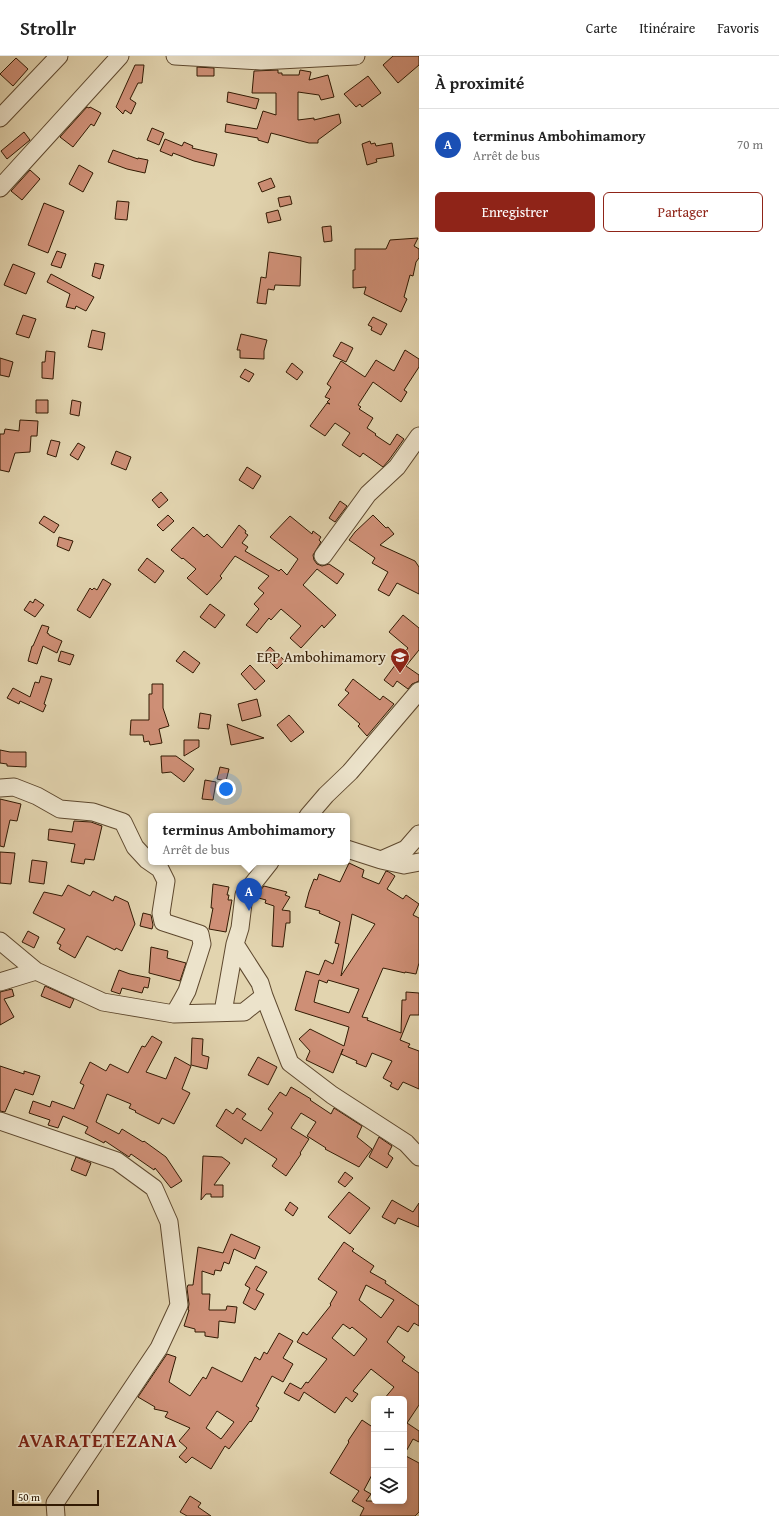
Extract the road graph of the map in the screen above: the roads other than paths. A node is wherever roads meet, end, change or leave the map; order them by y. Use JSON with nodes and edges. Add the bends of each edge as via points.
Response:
{"nodes":[{"id":1,"x":59,"y":56,"type":"edge"},
{"id":2,"x":120,"y":56,"type":"edge"},
{"id":3,"x":175,"y":56,"type":"edge"},
{"id":4,"x":356,"y":56,"type":"edge"},
{"id":5,"x":0,"y":118,"type":"edge"},
{"id":6,"x":0,"y":188,"type":"edge"},
{"id":7,"x":419,"y":436,"type":"edge"},
{"id":8,"x":323,"y":556,"type":"dead end"},
{"id":9,"x":419,"y":691,"type":"edge"},
{"id":10,"x":0,"y":788,"type":"edge"},
{"id":11,"x":311,"y":813,"type":"edge"},
{"id":12,"x":419,"y":834,"type":"edge"},
{"id":13,"x":350,"y":850,"type":"edge"},
{"id":14,"x":380,"y":860,"type":"junction"},
{"id":15,"x":148,"y":861,"type":"edge"},
{"id":16,"x":419,"y":862,"type":"edge"},
{"id":17,"x":154,"y":865,"type":"edge"},
{"id":18,"x":268,"y":865,"type":"edge"},
{"id":19,"x":0,"y":941,"type":"edge"},
{"id":20,"x":235,"y":944,"type":"junction"},
{"id":21,"x":36,"y":971,"type":"junction"},
{"id":22,"x":0,"y":982,"type":"edge"},
{"id":23,"x":264,"y":996,"type":"junction"},
{"id":24,"x":223,"y":1012,"type":"junction"},
{"id":25,"x":174,"y":1014,"type":"junction"},
{"id":26,"x":0,"y":1121,"type":"edge"},
{"id":27,"x":419,"y":1157,"type":"edge"},
{"id":28,"x":56,"y":1516,"type":"edge"}],
"edges":[{"from":1,"to":5,"type":"street"},
{"from":2,"to":6,"type":"street"},
{"from":3,"to":4,"type":"street","via":[[261,61]]},
{"from":7,"to":8,"type":"street","via":[[397,467],[368,494]]},
{"from":9,"to":11,"type":"street","via":[[350,772]]},
{"from":10,"to":15,"type":"street","via":[[14,787],[60,808],[93,812],[123,822],[135,847]]},
{"from":12,"to":14,"type":"street","via":[[406,849]]},
{"from":13,"to":14,"type":"street"},
{"from":14,"to":16,"type":"street","via":[[404,866]]},
{"from":17,"to":25,"type":"street","via":[[160,869],[166,881],[161,913],[164,922],[200,934],[202,944],[187,991]]},
{"from":18,"to":20,"type":"street","via":[[244,895],[240,928]]},
{"from":19,"to":21,"type":"street"},
{"from":20,"to":23,"type":"street","via":[[260,982]]},
{"from":20,"to":24,"type":"street"},
{"from":21,"to":22,"type":"street"},
{"from":21,"to":25,"type":"street","via":[[103,1002]]},
{"from":23,"to":24,"type":"street","via":[[244,1012]]},
{"from":23,"to":27,"type":"street","via":[[290,1063],[332,1095],[406,1143]]},
{"from":24,"to":25,"type":"street"},
{"from":26,"to":28,"type":"street","via":[[117,1160],[154,1188],[169,1222],[178,1304],[159,1348],[55,1503]]}]}
